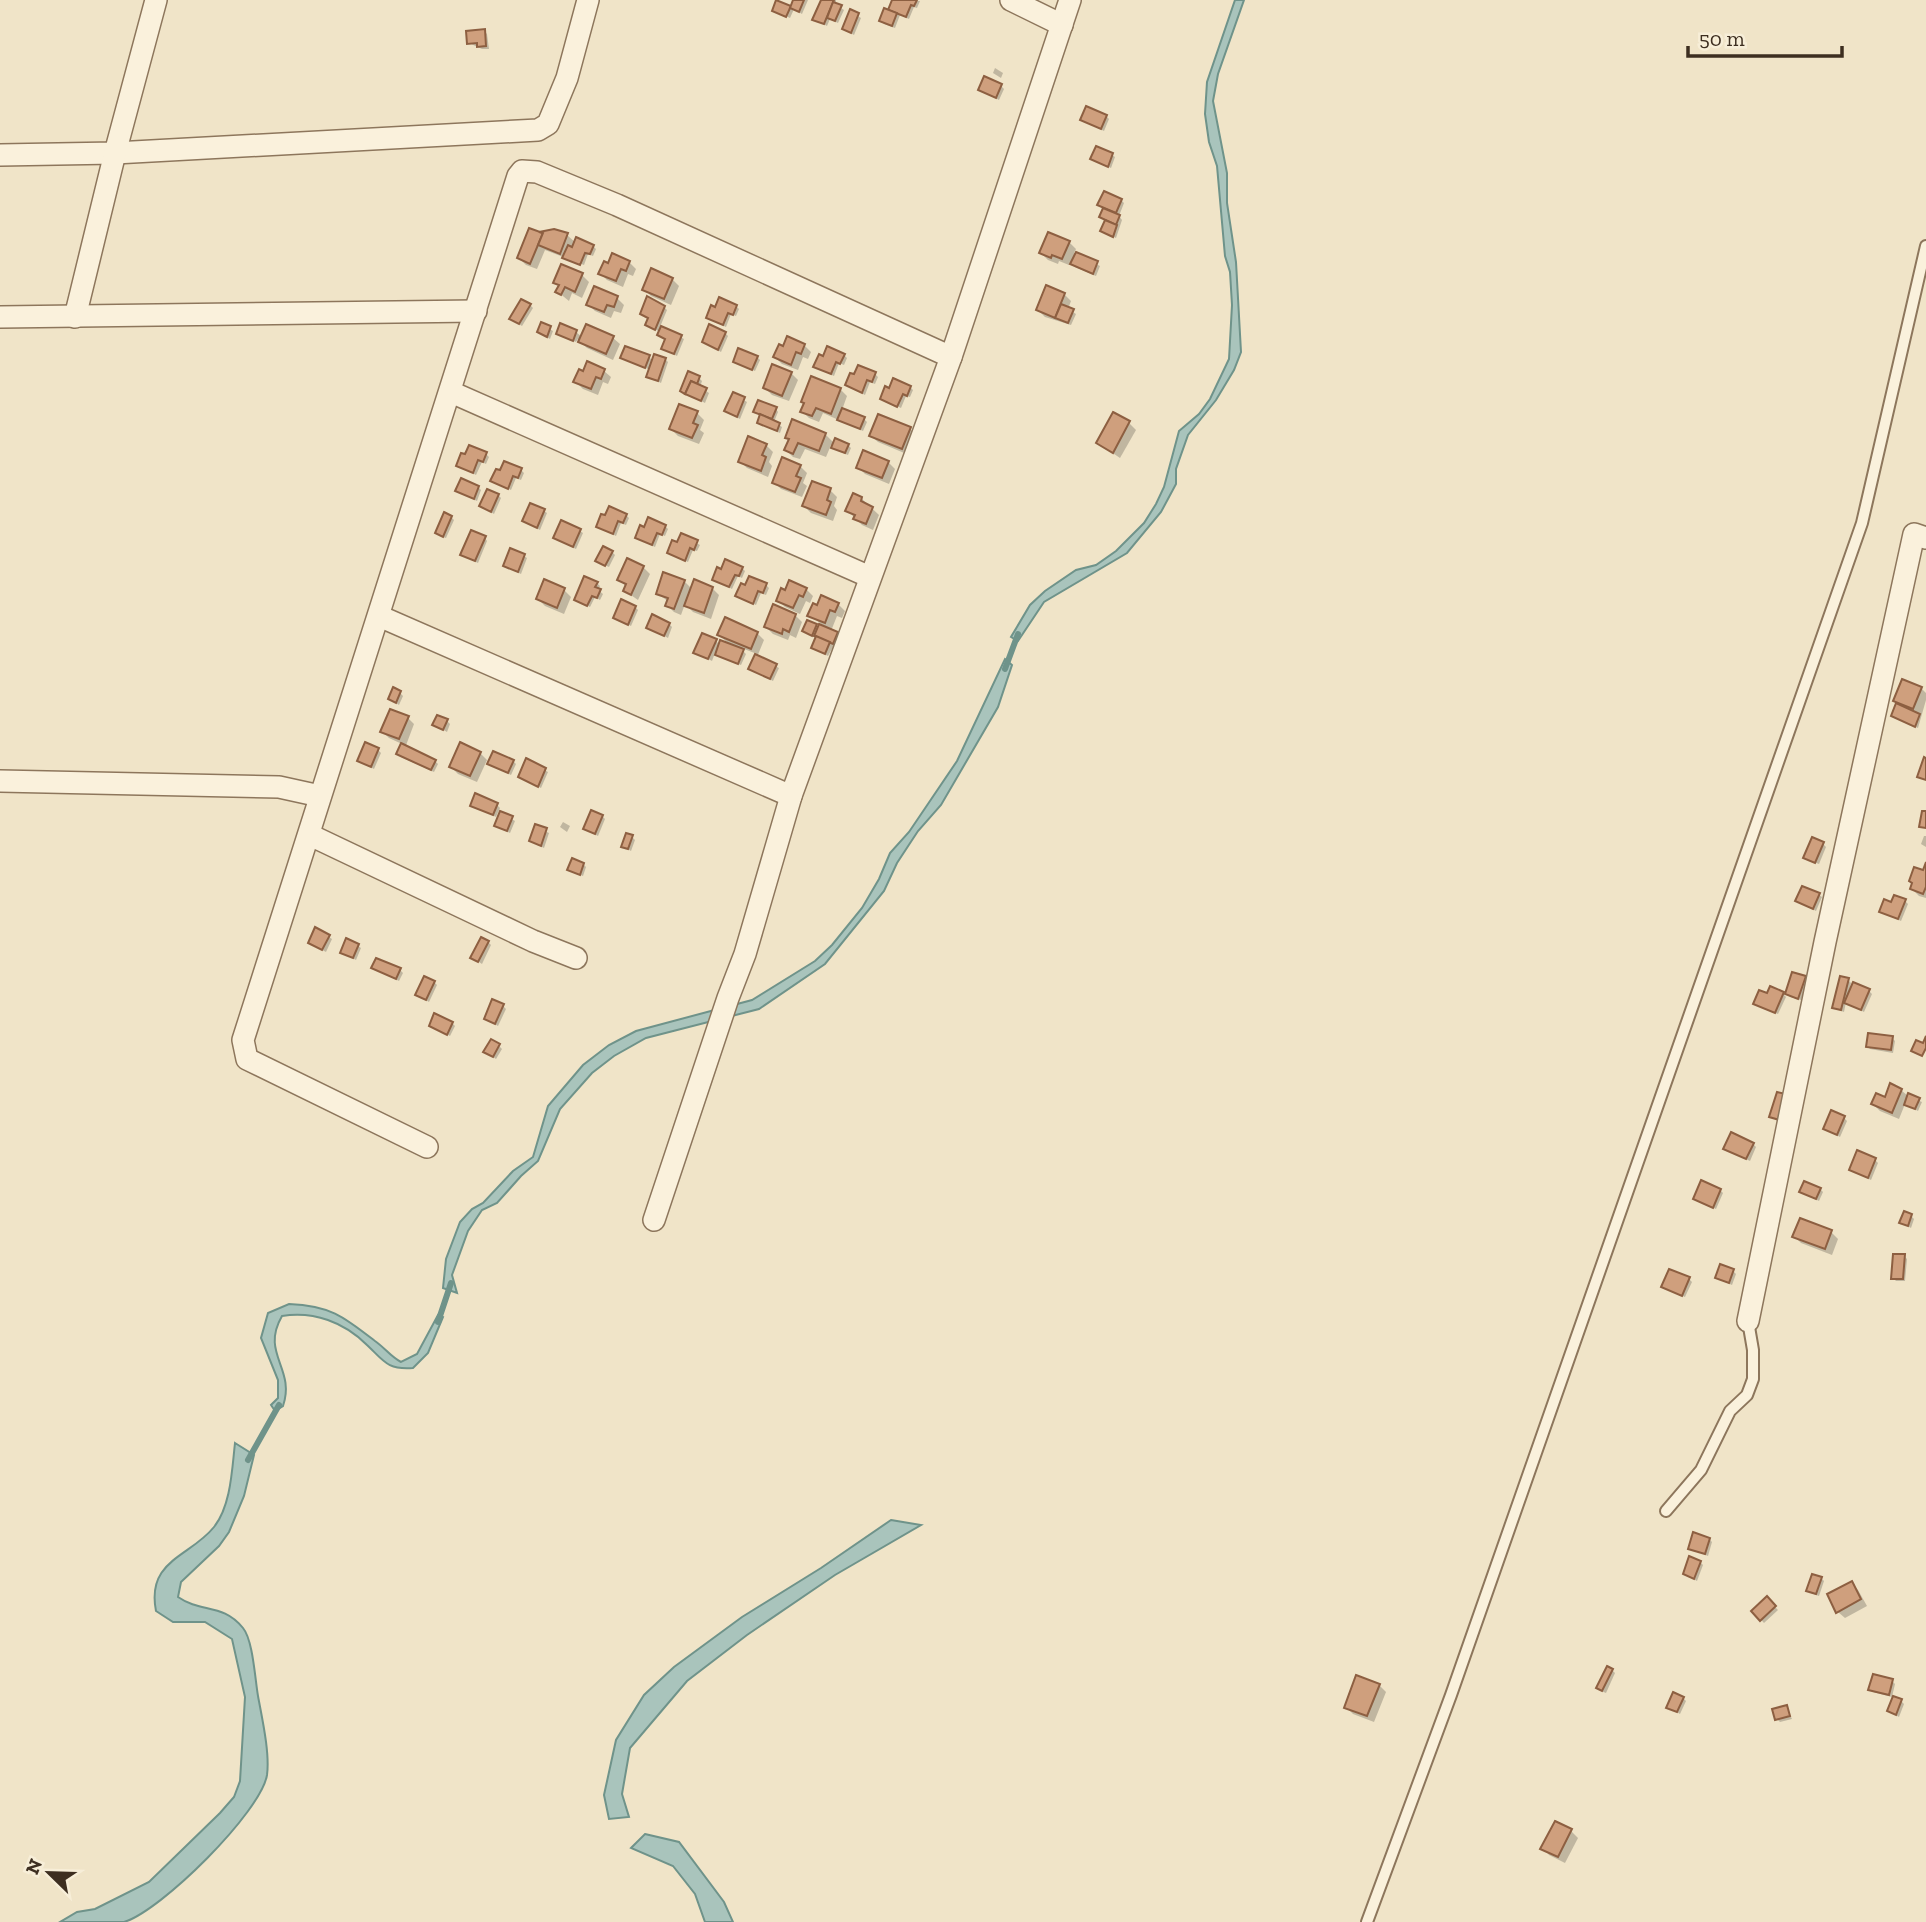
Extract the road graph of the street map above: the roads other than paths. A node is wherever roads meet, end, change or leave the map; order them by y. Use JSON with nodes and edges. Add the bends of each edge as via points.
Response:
{"nodes":[{"id":1,"x":156,"y":0,"type":"edge"},
{"id":2,"x":588,"y":0,"type":"edge"},
{"id":3,"x":1011,"y":0,"type":"edge"},
{"id":4,"x":1070,"y":0,"type":"edge"},
{"id":5,"x":1062,"y":25,"type":"junction"},
{"id":6,"x":115,"y":153,"type":"junction"},
{"id":7,"x":0,"y":155,"type":"edge"},
{"id":8,"x":1926,"y":246,"type":"edge"},
{"id":9,"x":476,"y":311,"type":"junction"},
{"id":10,"x":0,"y":317,"type":"edge"},
{"id":11,"x":75,"y":317,"type":"junction"},
{"id":12,"x":951,"y":357,"type":"junction"},
{"id":13,"x":451,"y":392,"type":"junction"},
{"id":14,"x":1926,"y":538,"type":"edge"},
{"id":15,"x":870,"y":577,"type":"junction"},
{"id":16,"x":379,"y":616,"type":"junction"},
{"id":17,"x":0,"y":781,"type":"edge"},
{"id":18,"x":320,"y":796,"type":"junction"},
{"id":19,"x":791,"y":796,"type":"junction"},
{"id":20,"x":310,"y":835,"type":"junction"},
{"id":21,"x":576,"y":958,"type":"dead end"},
{"id":22,"x":427,"y":1147,"type":"dead end"},
{"id":23,"x":654,"y":1220,"type":"dead end"},
{"id":24,"x":1748,"y":1321,"type":"joint"},
{"id":25,"x":1666,"y":1511,"type":"dead end"},
{"id":26,"x":1367,"y":1922,"type":"edge"}],
"edges":[{"from":1,"to":6,"type":"street"},
{"from":2,"to":6,"type":"street","via":[[567,78],[548,124],[538,130]]},
{"from":3,"to":5,"type":"street"},
{"from":4,"to":5,"type":"street"},
{"from":5,"to":12,"type":"street"},
{"from":6,"to":7,"type":"street"},
{"from":6,"to":11,"type":"street"},
{"from":8,"to":26,"type":"lane","via":[[1862,523],[1456,1682]]},
{"from":9,"to":11,"type":"street"},
{"from":9,"to":12,"type":"street","via":[[515,183],[522,171],[529,170],[617,205]]},
{"from":9,"to":13,"type":"street"},
{"from":10,"to":11,"type":"street"},
{"from":12,"to":15,"type":"street"},
{"from":13,"to":15,"type":"street"},
{"from":13,"to":16,"type":"street"},
{"from":14,"to":24,"type":"street","via":[[1914,534]]},
{"from":15,"to":19,"type":"street"},
{"from":16,"to":18,"type":"street"},
{"from":16,"to":19,"type":"street"},
{"from":17,"to":18,"type":"street","via":[[279,787]]},
{"from":18,"to":20,"type":"street"},
{"from":19,"to":23,"type":"street","via":[[745,954]]},
{"from":20,"to":21,"type":"street"},
{"from":20,"to":22,"type":"street","via":[[243,1040],[247,1059]]},
{"from":24,"to":25,"type":"lane","via":[[1753,1379],[1746,1395],[1730,1411],[1702,1470]]}]}
